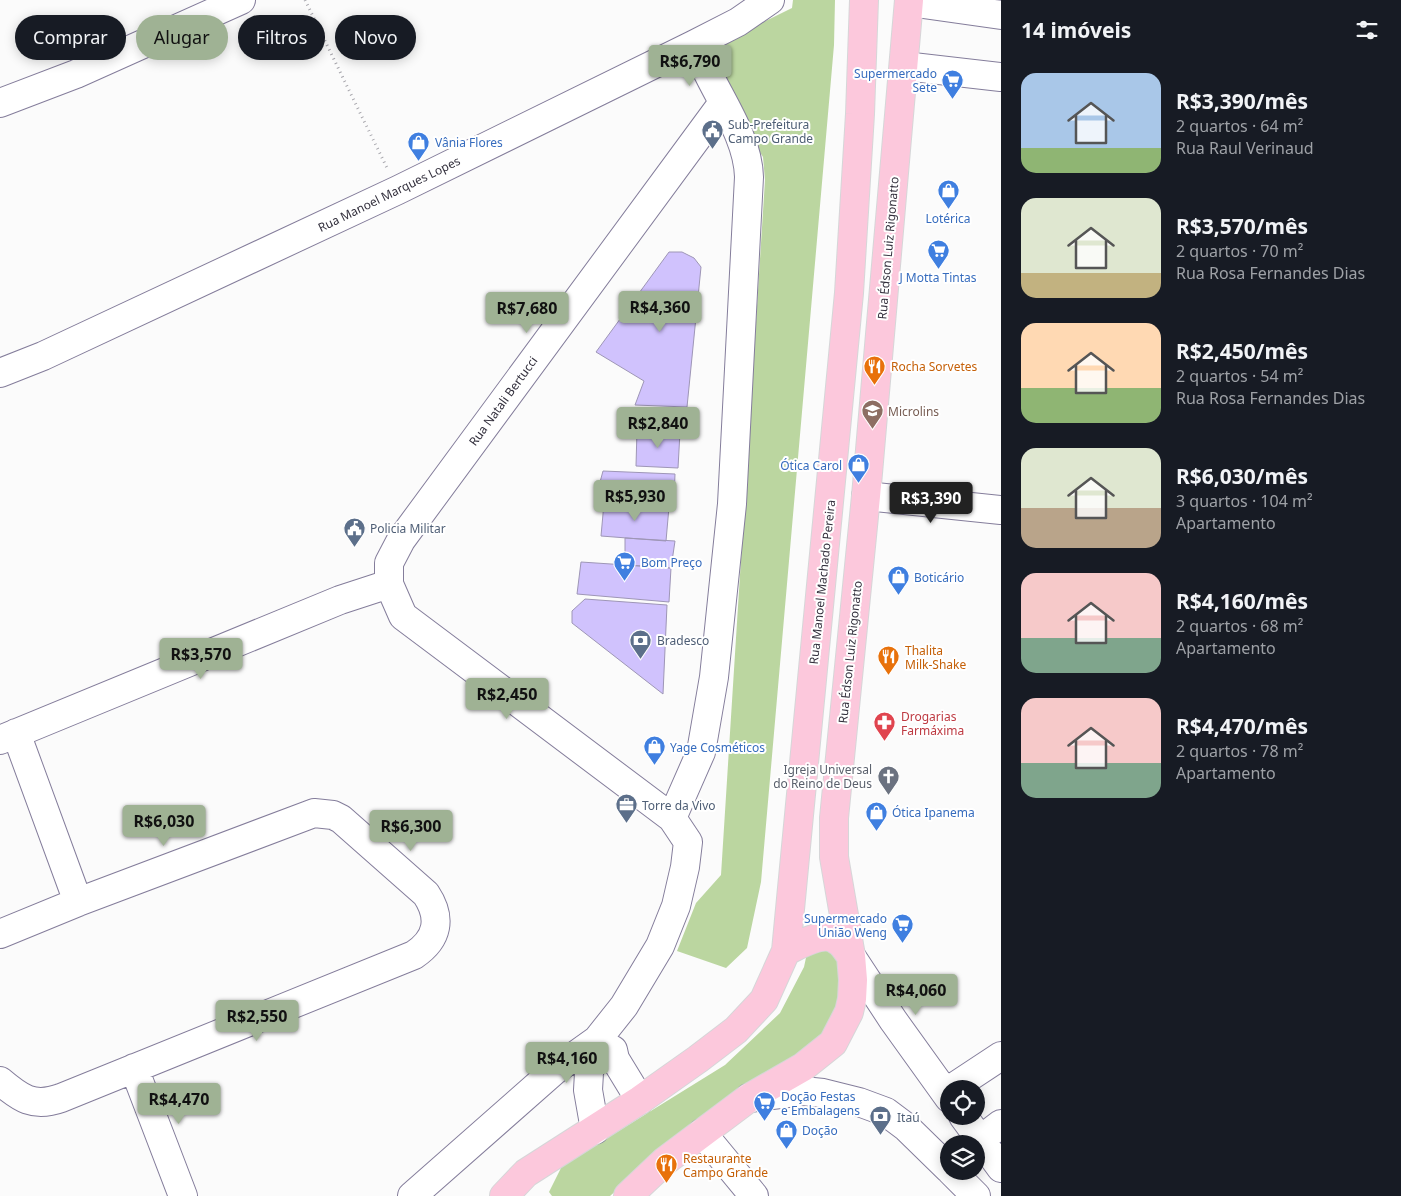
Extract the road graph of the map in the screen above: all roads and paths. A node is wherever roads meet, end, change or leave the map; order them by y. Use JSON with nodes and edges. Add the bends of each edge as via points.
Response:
{"nodes":[{"id":1,"x":241,"y":0,"type":"edge"},
{"id":2,"x":304,"y":0,"type":"edge"},
{"id":3,"x":770,"y":0,"type":"edge"},
{"id":4,"x":864,"y":0,"type":"edge"},
{"id":5,"x":907,"y":1,"type":"edge"},
{"id":6,"x":1001,"y":15,"type":"edge"},
{"id":7,"x":693,"y":45,"type":"junction"},
{"id":8,"x":904,"y":66,"type":"junction"},
{"id":9,"x":1001,"y":77,"type":"edge"},
{"id":10,"x":0,"y":103,"type":"edge"},
{"id":11,"x":722,"y":104,"type":"junction"},
{"id":12,"x":398,"y":190,"type":"junction"},
{"id":13,"x":0,"y":373,"type":"edge"},
{"id":14,"x":866,"y":496,"type":"junction"},
{"id":15,"x":1001,"y":510,"type":"edge"},
{"id":16,"x":389,"y":584,"type":"junction"},
{"id":17,"x":8,"y":737,"type":"edge"},
{"id":18,"x":672,"y":818,"type":"junction"},
{"id":19,"x":78,"y":902,"type":"junction"},
{"id":20,"x":0,"y":934,"type":"edge"},
{"id":21,"x":786,"y":952,"type":"junction"},
{"id":22,"x":851,"y":956,"type":"junction"},
{"id":23,"x":597,"y":1040,"type":"junction"},
{"id":24,"x":1001,"y":1056,"type":"edge"},
{"id":25,"x":134,"y":1068,"type":"junction"},
{"id":26,"x":966,"y":1080,"type":"edge"},
{"id":27,"x":0,"y":1081,"type":"edge"},
{"id":28,"x":940,"y":1082,"type":"edge"},
{"id":29,"x":749,"y":1098,"type":"junction"},
{"id":30,"x":640,"y":1100,"type":"junction"},
{"id":31,"x":978,"y":1125,"type":"edge"},
{"id":32,"x":595,"y":1130,"type":"junction"},
{"id":33,"x":990,"y":1132,"type":"edge"},
{"id":34,"x":702,"y":1134,"type":"junction"},
{"id":35,"x":940,"y":1160,"type":"edge"},
{"id":36,"x":1001,"y":1168,"type":"edge"},
{"id":37,"x":1001,"y":1179,"type":"edge"},
{"id":38,"x":960,"y":1180,"type":"edge"},
{"id":39,"x":529,"y":1185,"type":"edge"},
{"id":40,"x":183,"y":1196,"type":"edge"},
{"id":41,"x":412,"y":1196,"type":"edge"},
{"id":42,"x":504,"y":1196,"type":"edge"},
{"id":43,"x":628,"y":1196,"type":"edge"},
{"id":44,"x":754,"y":1196,"type":"edge"},
{"id":45,"x":976,"y":1196,"type":"edge"},
{"id":46,"x":982,"y":1196,"type":"edge"}],
"edges":[{"from":1,"to":10,"type":"street","via":[[76,74]]},
{"from":2,"to":12,"type":"path"},
{"from":3,"to":7,"type":"street","name":"Rua Manoel Marques Lopes","via":[[738,22]]},
{"from":4,"to":21,"type":"main road","name":"Rua Manoel Machado Pereira","via":[[849,293]]},
{"from":5,"to":6,"type":"street"},
{"from":5,"to":8,"type":"main road","name":"Rua Édson Luiz Rigonatto"},
{"from":7,"to":11,"type":"street"},
{"from":7,"to":12,"type":"street","name":"Rua Manoel Marques Lopes"},
{"from":8,"to":9,"type":"street"},
{"from":8,"to":14,"type":"main road","name":"Rua Édson Luiz Rigonatto"},
{"from":11,"to":16,"type":"street","name":"Rua Natali Bertucci","via":[[401,540],[389,563]]},
{"from":11,"to":18,"type":"street","via":[[744,144],[749,166],[732,504],[714,677],[701,752]]},
{"from":12,"to":13,"type":"street","name":"Rua Manoel Marques Lopes","via":[[43,356]]},
{"from":14,"to":15,"type":"street"},
{"from":14,"to":22,"type":"main road","name":"Rua Édson Luiz Rigonatto","via":[[834,818],[834,857]]},
{"from":16,"to":17,"type":"street","via":[[340,600]]},
{"from":16,"to":18,"type":"street","via":[[403,616]]},
{"from":17,"to":19,"type":"street"},
{"from":18,"to":23,"type":"street","via":[[688,842],[676,906],[660,946],[624,1006]]},
{"from":19,"to":20,"type":"street"},
{"from":19,"to":25,"type":"street","via":[[314,813],[324,813],[348,825],[426,894],[434,908],[436,924],[433,934],[414,955]]},
{"from":21,"to":22,"type":"main road","via":[[807,942],[830,937],[838,940]]},
{"from":21,"to":30,"type":"main road","name":"Rua Manoel Machado Pereira","via":[[764,1000],[736,1030]]},
{"from":22,"to":28,"type":"street","via":[[893,1020]]},
{"from":22,"to":29,"type":"main road","name":"Rua Édson Luiz Rigonatto","via":[[852,999],[833,1043],[803,1067]]},
{"from":23,"to":30,"type":"street","via":[[613,1050],[614,1058]]},
{"from":23,"to":32,"type":"street","via":[[588,1090]]},
{"from":23,"to":41,"type":"street","via":[[555,1070]]},
{"from":24,"to":26,"type":"street"},
{"from":25,"to":27,"type":"street","via":[[44,1102],[26,1100]]},
{"from":25,"to":40,"type":"street"},
{"from":29,"to":34,"type":"main road","name":"Rua Édson Luiz Rigonatto"},
{"from":29,"to":35,"type":"street","via":[[804,1091],[859,1102],[886,1112]]},
{"from":30,"to":32,"type":"main road","name":"Rua Manoel Machado Pereira"},
{"from":31,"to":33,"type":"street"},
{"from":32,"to":39,"type":"main road","name":"Rua Manoel Machado Pereira"},
{"from":33,"to":36,"type":"street"},
{"from":34,"to":43,"type":"main road","name":"Rua Édson Luiz Rigonatto","via":[[665,1161]]},
{"from":34,"to":44,"type":"street"},
{"from":37,"to":46,"type":"street"},
{"from":38,"to":45,"type":"street"},
{"from":39,"to":42,"type":"main road","name":"Rua Manoel Machado Pereira"}]}
